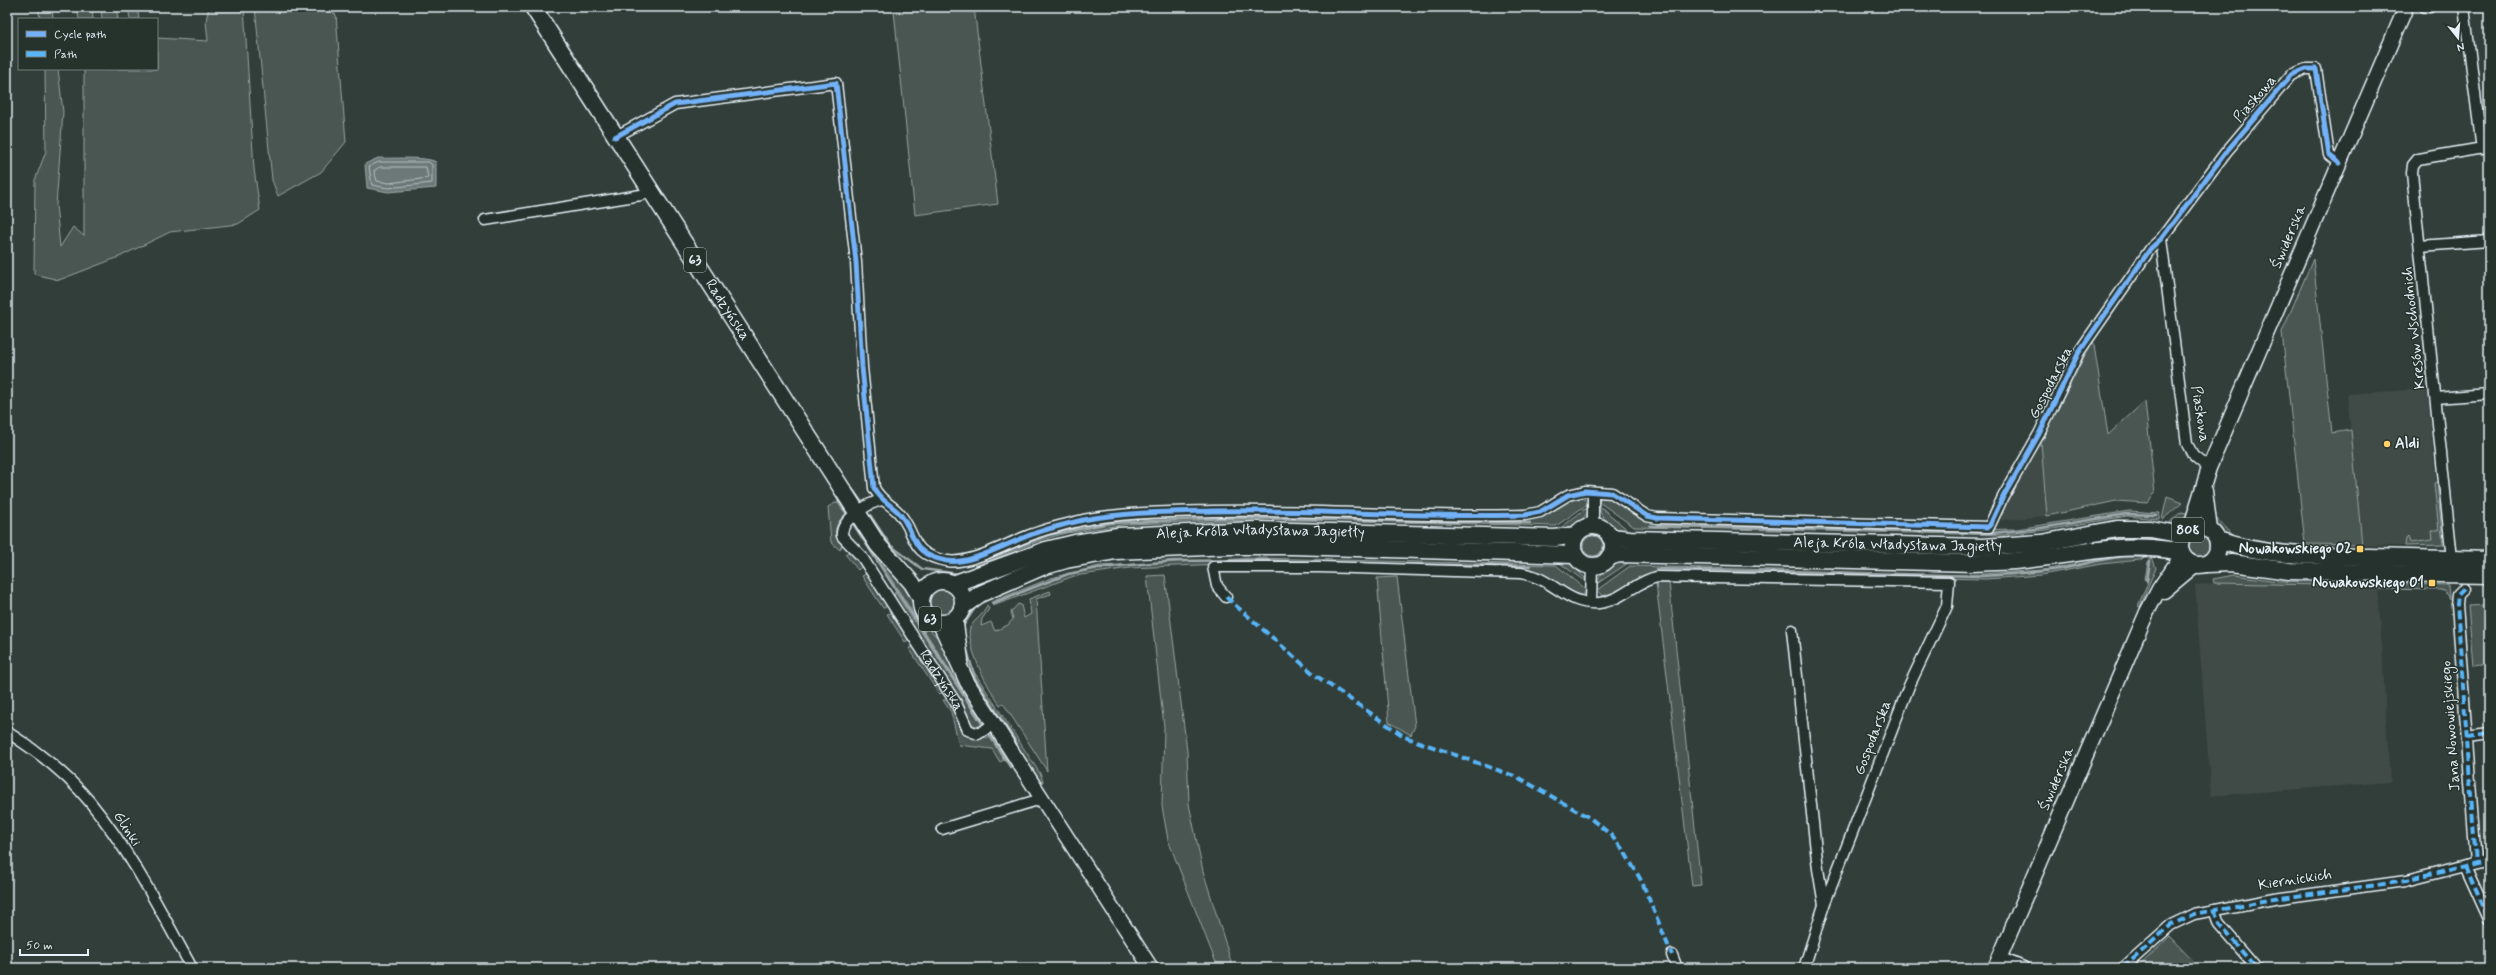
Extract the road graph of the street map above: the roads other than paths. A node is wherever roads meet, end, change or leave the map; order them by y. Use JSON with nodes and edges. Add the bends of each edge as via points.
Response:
{"nodes":[{"id":1,"x":533,"y":7,"type":"edge"},
{"id":2,"x":2406,"y":7,"type":"edge"},
{"id":3,"x":2425,"y":7,"type":"edge"},
{"id":4,"x":2430,"y":7,"type":"edge"},
{"id":5,"x":2464,"y":7,"type":"edge"},
{"id":6,"x":615,"y":137,"type":"junction"},
{"id":7,"x":2486,"y":148,"type":"edge"},
{"id":8,"x":2339,"y":163,"type":"junction"},
{"id":9,"x":650,"y":190,"type":"junction"},
{"id":10,"x":485,"y":220,"type":"dead end"},
{"id":11,"x":2161,"y":239,"type":"junction"},
{"id":12,"x":2489,"y":241,"type":"edge"},
{"id":13,"x":2420,"y":246,"type":"junction"},
{"id":14,"x":2489,"y":394,"type":"edge"},
{"id":15,"x":2436,"y":398,"type":"junction"},
{"id":16,"x":2207,"y":474,"type":"junction"},
{"id":17,"x":1594,"y":492,"type":"junction"},
{"id":18,"x":882,"y":500,"type":"junction"},
{"id":19,"x":858,"y":513,"type":"junction"},
{"id":20,"x":1593,"y":526,"type":"junction"},
{"id":21,"x":2187,"y":532,"type":"junction"},
{"id":22,"x":1576,"y":535,"type":"junction"},
{"id":23,"x":2214,"y":535,"type":"junction"},
{"id":24,"x":1610,"y":537,"type":"junction"},
{"id":25,"x":2181,"y":554,"type":"junction"},
{"id":26,"x":1575,"y":555,"type":"junction"},
{"id":27,"x":1609,"y":557,"type":"junction"},
{"id":28,"x":890,"y":558,"type":"junction"},
{"id":29,"x":2452,"y":559,"type":"junction"},
{"id":30,"x":2489,"y":560,"type":"edge"},
{"id":31,"x":2201,"y":565,"type":"junction"},
{"id":32,"x":1592,"y":566,"type":"junction"},
{"id":33,"x":2489,"y":575,"type":"edge"},
{"id":34,"x":931,"y":584,"type":"junction"},
{"id":35,"x":953,"y":584,"type":"junction"},
{"id":36,"x":2464,"y":589,"type":"dead end"},
{"id":37,"x":1226,"y":597,"type":"dead end"},
{"id":38,"x":921,"y":598,"type":"junction"},
{"id":39,"x":1591,"y":602,"type":"junction"},
{"id":40,"x":2151,"y":604,"type":"junction"},
{"id":41,"x":958,"y":612,"type":"junction"},
{"id":42,"x":939,"y":622,"type":"junction"},
{"id":43,"x":1792,"y":630,"type":"dead end"},
{"id":44,"x":967,"y":682,"type":"junction"},
{"id":45,"x":994,"y":724,"type":"junction"},
{"id":46,"x":7,"y":732,"type":"edge"},
{"id":47,"x":2489,"y":734,"type":"edge"},
{"id":48,"x":2467,"y":737,"type":"junction"},
{"id":49,"x":1041,"y":798,"type":"junction"},
{"id":50,"x":942,"y":829,"type":"dead end"},
{"id":51,"x":2489,"y":860,"type":"edge"},
{"id":52,"x":2476,"y":863,"type":"junction"},
{"id":53,"x":2465,"y":866,"type":"junction"},
{"id":54,"x":1824,"y":905,"type":"junction"},
{"id":55,"x":2214,"y":910,"type":"junction"},
{"id":56,"x":2489,"y":919,"type":"edge"},
{"id":57,"x":1672,"y":955,"type":"dead end"},
{"id":58,"x":1997,"y":963,"type":"edge"},
{"id":59,"x":192,"y":968,"type":"edge"},
{"id":60,"x":1151,"y":968,"type":"edge"},
{"id":61,"x":1677,"y":968,"type":"edge"},
{"id":62,"x":1804,"y":968,"type":"edge"},
{"id":63,"x":2023,"y":968,"type":"edge"},
{"id":64,"x":2123,"y":968,"type":"edge"},
{"id":65,"x":2257,"y":968,"type":"edge"}],
"edges":[{"from":1,"to":6,"type":"main road","name":"Radzyńska","number":"63"},
{"from":2,"to":8,"type":"main road","name":"Świderska","number":"808"},
{"from":3,"to":4,"type":"street"},
{"from":5,"to":7,"type":"street"},
{"from":6,"to":9,"type":"main road","name":"Radzyńska","number":"63"},
{"from":6,"to":18,"type":"street","via":[[675,104],[836,83],[856,262],[871,477],[874,488]]},
{"from":7,"to":13,"type":"street","name":"Kresów Wschodnich","via":[[2418,160],[2413,165]]},
{"from":8,"to":11,"type":"street","name":"Piaskowa","via":[[2328,155],[2316,69],[2298,71],[2291,75],[2259,110]]},
{"from":8,"to":16,"type":"main road","name":"Świderska","number":"808"},
{"from":9,"to":10,"type":"street","via":[[641,194]]},
{"from":9,"to":19,"type":"main road","name":"Radzyńska","number":"63"},
{"from":11,"to":16,"type":"street","name":"Piaskowa","via":[[2188,444]]},
{"from":11,"to":17,"type":"street","name":"Gospodarska","via":[[2151,248],[2080,352],[1989,527],[1657,518],[1647,516],[1612,493]]},
{"from":12,"to":13,"type":"street"},
{"from":13,"to":15,"type":"street","name":"Kresów Wschodnich"},
{"from":14,"to":15,"type":"street"},
{"from":15,"to":29,"type":"street","name":"Kresów Wschodnich"},
{"from":16,"to":21,"type":"main road","name":"Świderska","number":"808"},
{"from":16,"to":23,"type":"main road","name":"Świderska","number":"808"},
{"from":17,"to":18,"type":"street","via":[[1576,492],[1532,514],[1283,510],[1098,518],[1050,527],[970,559],[955,562],[936,558],[922,550],[913,541],[898,512]]},
{"from":17,"to":20,"type":"street"},
{"from":18,"to":19,"type":"street","via":[[872,502]]},
{"from":19,"to":28,"type":"main road","name":"Radzyńska","number":"63","via":[[878,546]]},
{"from":19,"to":45,"type":"street","name":"Radzyńska","via":[[843,526],[842,536],[862,557],[956,703],[968,730],[978,734]]},
{"from":20,"to":22,"type":"main road","via":[[1580,530]]},
{"from":20,"to":24,"type":"main road","via":[[1603,529]]},
{"from":21,"to":23,"type":"main road","number":"808","via":[[2200,527]]},
{"from":21,"to":24,"type":"main road","name":"Aleja Króla Władysława Jagiełły","via":[[2128,529],[2041,543],[1984,547]]},
{"from":21,"to":25,"type":"main road","number":"808","via":[[2180,543]]},
{"from":22,"to":26,"type":"main road","via":[[1573,548]]},
{"from":22,"to":35,"type":"main road","name":"Aleja Króla Władysława Jagiełły","via":[[1555,538],[1256,530],[1118,536],[1075,542],[1046,550]]},
{"from":23,"to":29,"type":"main road","via":[[2240,547],[2283,553]]},
{"from":23,"to":31,"type":"main road","number":"808","via":[[2217,554]]},
{"from":24,"to":27,"type":"main road","via":[[1613,547]]},
{"from":25,"to":27,"type":"main road","name":"Aleja Króla Władysława Jagiełły","via":[[2137,546],[2031,560],[1974,563],[1619,554]]},
{"from":25,"to":31,"type":"main road","number":"808","via":[[2186,560]]},
{"from":25,"to":40,"type":"main road","name":"Świderska","number":"808"},
{"from":26,"to":32,"type":"main road","via":[[1582,563]]},
{"from":26,"to":41,"type":"main road","name":"Aleja Króla Władysława Jagiełły","via":[[1293,546],[1116,551],[1042,567],[980,594]]},
{"from":27,"to":32,"type":"main road","via":[[1599,565]]},
{"from":28,"to":34,"type":"main road","name":"Radzyńska","number":"63"},
{"from":28,"to":38,"type":"main road","name":"Radzyńska","number":"63"},
{"from":29,"to":30,"type":"main road"},
{"from":31,"to":33,"type":"main road","via":[[2226,562],[2289,571]]},
{"from":31,"to":40,"type":"main road","name":"Świderska","number":"808","via":[[2176,580]]},
{"from":32,"to":39,"type":"street"},
{"from":34,"to":35,"type":"main road","via":[[942,581]]},
{"from":34,"to":38,"type":"main road","number":"63","via":[[926,587]]},
{"from":35,"to":41,"type":"main road","number":"63","via":[[961,594]]},
{"from":36,"to":48,"type":"street","name":"Jana Nowowiejskiego","via":[[2458,594],[2457,604]]},
{"from":37,"to":39,"type":"street","via":[[1217,586],[1213,567],[1320,567],[1520,573],[1542,578],[1568,597]]},
{"from":38,"to":42,"type":"main road","number":"63","via":[[923,612],[927,617]]},
{"from":39,"to":54,"type":"street","name":"Gospodarska","via":[[1600,603],[1611,599],[1638,583],[1657,577],[1949,582],[1947,606],[1909,686]]},
{"from":40,"to":58,"type":"main road","name":"Świderska","number":"808"},
{"from":41,"to":42,"type":"main road","number":"63"},
{"from":41,"to":44,"type":"main road","name":"Radzyńska","number":"63","via":[[956,636]]},
{"from":42,"to":44,"type":"main road","name":"Radzyńska","number":"63"},
{"from":43,"to":54,"type":"street","name":"Gospodarska"},
{"from":44,"to":45,"type":"main road","name":"Radzyńska","number":"63"},
{"from":45,"to":49,"type":"main road","name":"Radzyńska","number":"63"},
{"from":46,"to":59,"type":"street","name":"Glinki","via":[[52,765],[90,802],[122,848]]},
{"from":47,"to":48,"type":"street"},
{"from":48,"to":52,"type":"street","name":"Jana Nowowiejskiego"},
{"from":49,"to":50,"type":"street"},
{"from":49,"to":60,"type":"main road","name":"Radzyńska","number":"63"},
{"from":51,"to":52,"type":"street","name":"Kiernickich"},
{"from":52,"to":53,"type":"street","name":"Kiernickich"},
{"from":53,"to":55,"type":"street","name":"Kiernickich","via":[[2406,881]]},
{"from":53,"to":56,"type":"street"},
{"from":54,"to":62,"type":"street","name":"Gospodarska"},
{"from":55,"to":64,"type":"street","name":"Kiernickich","via":[[2194,914],[2171,925]]},
{"from":55,"to":65,"type":"street","via":[[2219,924]]},
{"from":57,"to":61,"type":"street"},
{"from":58,"to":63,"type":"street"}]}
